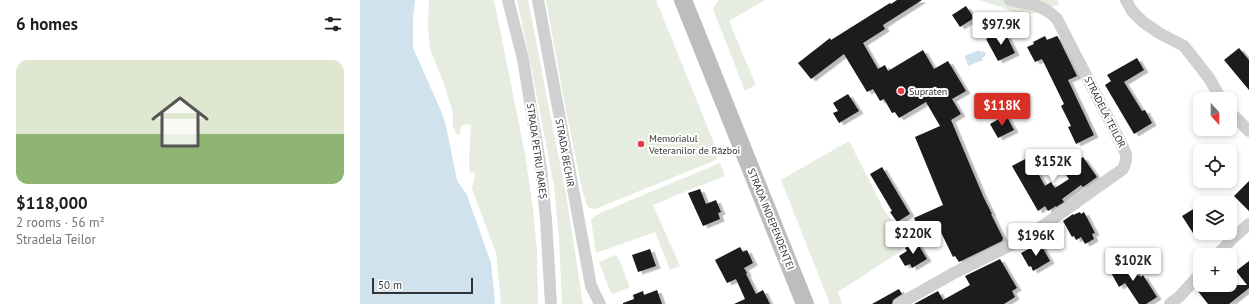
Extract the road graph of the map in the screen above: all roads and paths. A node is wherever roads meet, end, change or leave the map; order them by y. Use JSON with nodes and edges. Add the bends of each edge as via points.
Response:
{"nodes":[{"id":1,"x":508,"y":0,"type":"edge"},
{"id":2,"x":538,"y":0,"type":"edge"},
{"id":3,"x":683,"y":0,"type":"edge"},
{"id":4,"x":1010,"y":0,"type":"edge"},
{"id":5,"x":1126,"y":0,"type":"edge"},
{"id":6,"x":1217,"y":92,"type":"edge"},
{"id":7,"x":1237,"y":119,"type":"edge"},
{"id":8,"x":1249,"y":131,"type":"edge"},
{"id":9,"x":1249,"y":224,"type":"edge"},
{"id":10,"x":1224,"y":248,"type":"edge"},
{"id":11,"x":1193,"y":282,"type":"edge"},
{"id":12,"x":551,"y":304,"type":"edge"},
{"id":13,"x":600,"y":304,"type":"edge"},
{"id":14,"x":805,"y":304,"type":"edge"},
{"id":15,"x":899,"y":304,"type":"edge"},
{"id":16,"x":1170,"y":304,"type":"edge"}],
"edges":[{"from":1,"to":12,"type":"street","name":"STRADA PETRU RAREȘ","via":[[523,60],[541,169]]},
{"from":2,"to":13,"type":"street","name":"STRADA BECHIR","via":[[591,286]]},
{"from":3,"to":14,"type":"main road","name":"STRADA INDEPENDENȚEI"},
{"from":4,"to":15,"type":"street","name":"STRADELA TEILOR","via":[[1041,7],[1056,19],[1115,129],[1126,154],[1126,161],[1123,169],[1017,242]]},
{"from":5,"to":6,"type":"street","via":[[1143,22],[1184,46]]},
{"from":7,"to":8,"type":"street"},
{"from":9,"to":10,"type":"street"},
{"from":11,"to":16,"type":"street"}]}
